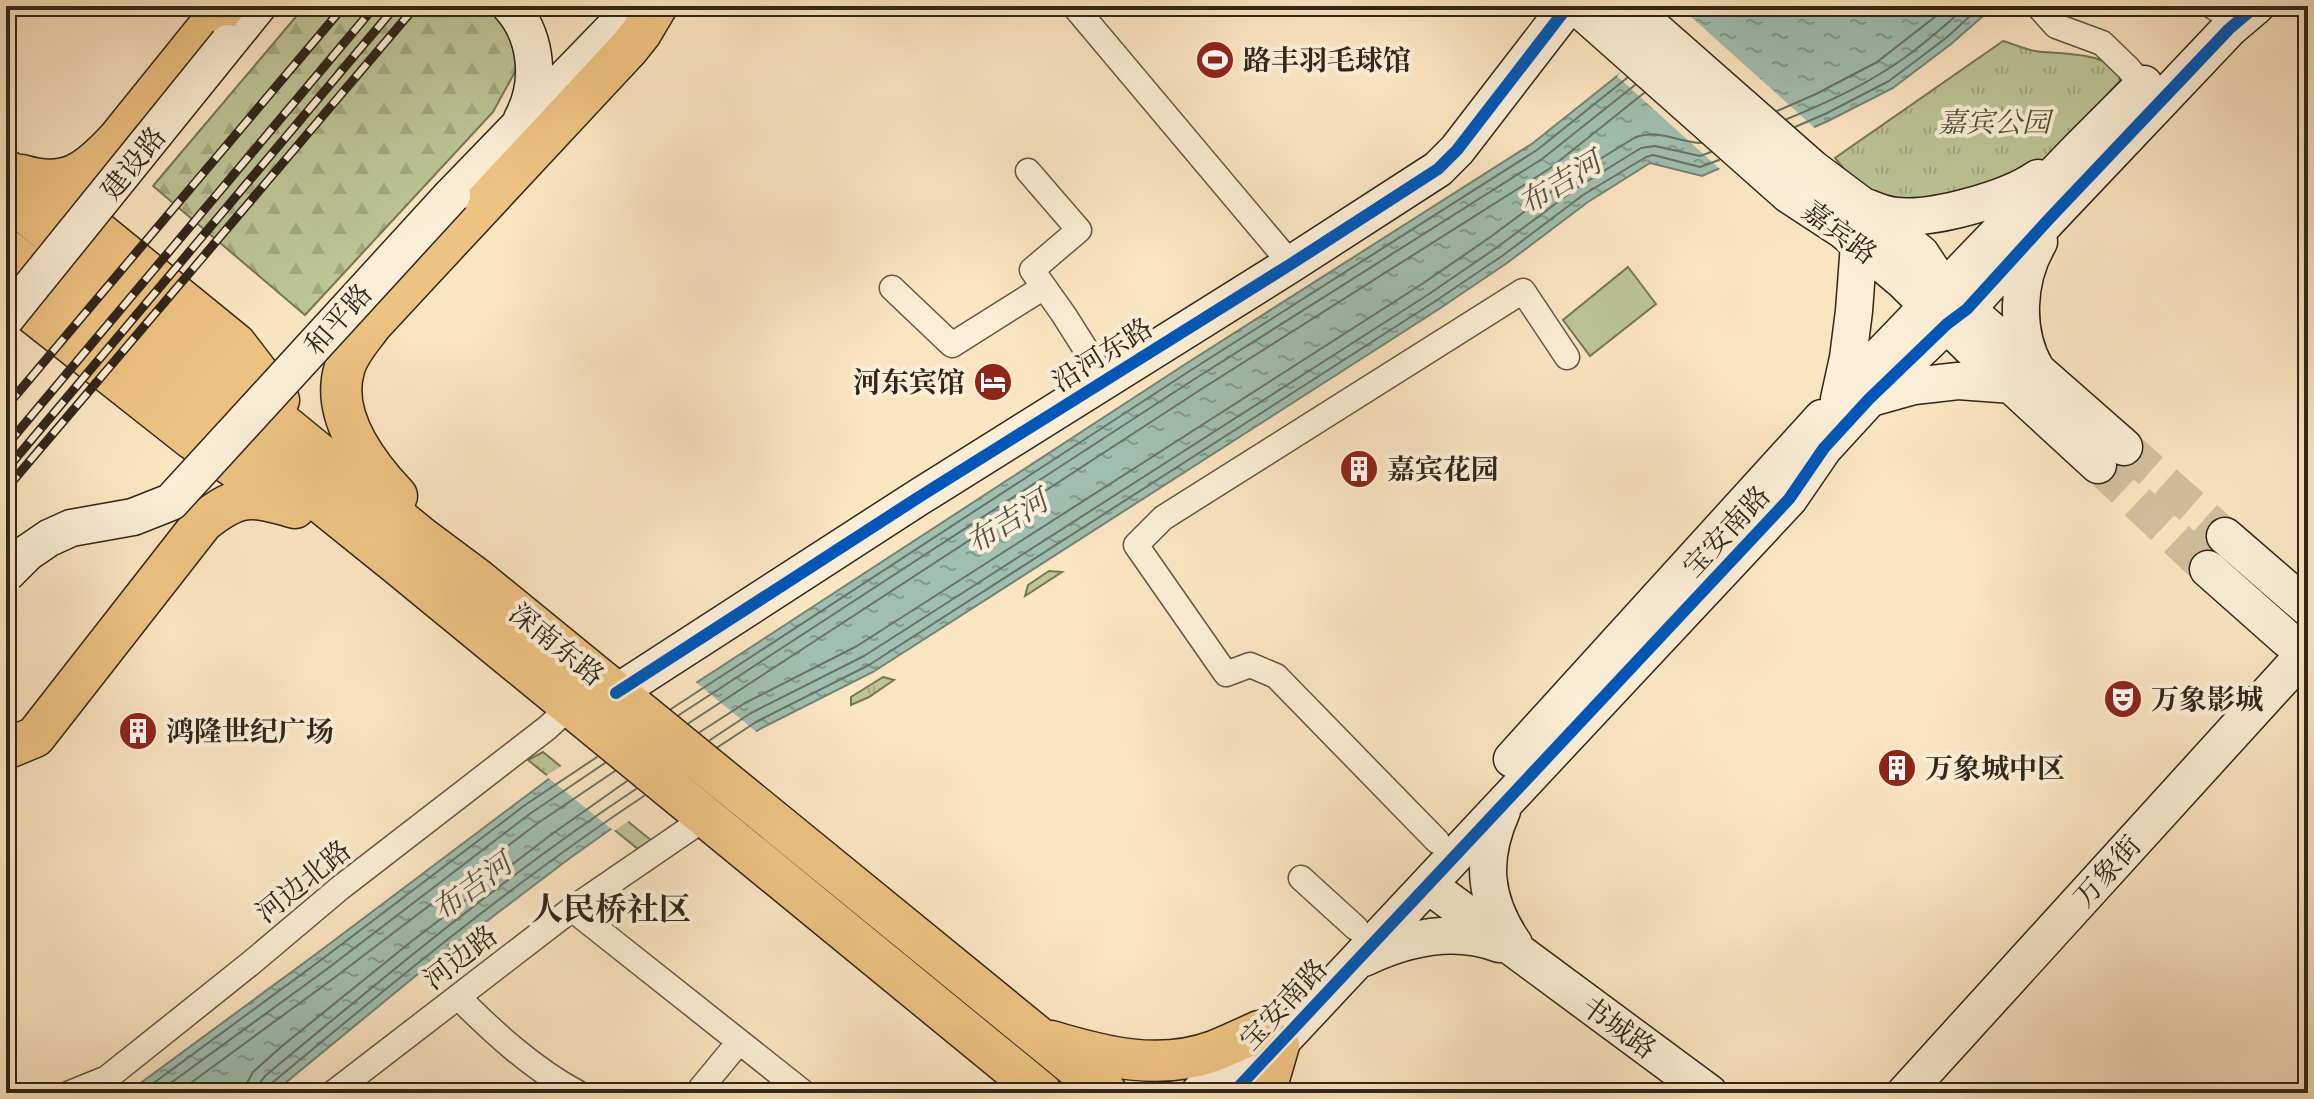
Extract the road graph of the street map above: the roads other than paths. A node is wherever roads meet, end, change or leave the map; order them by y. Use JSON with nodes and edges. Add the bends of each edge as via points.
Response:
{"nodes":[{"id":1,"x":258,"y":6,"type":"edge"},
{"id":2,"x":510,"y":6,"type":"edge"},
{"id":3,"x":635,"y":6,"type":"edge"},
{"id":4,"x":657,"y":6,"type":"edge"},
{"id":5,"x":1074,"y":6,"type":"edge"},
{"id":6,"x":1568,"y":6,"type":"edge"},
{"id":7,"x":1576,"y":6,"type":"edge"},
{"id":8,"x":2038,"y":6,"type":"edge"},
{"id":9,"x":2256,"y":6,"type":"edge"},
{"id":10,"x":2217,"y":7,"type":"edge"},
{"id":11,"x":1643,"y":14,"type":"edge"},
{"id":12,"x":227,"y":25,"type":"edge"},
{"id":13,"x":2143,"y":86,"type":"junction"},
{"id":14,"x":517,"y":128,"type":"junction"},
{"id":15,"x":2079,"y":149,"type":"junction"},
{"id":16,"x":1028,"y":171,"type":"dead end"},
{"id":17,"x":7,"y":179,"type":"edge"},
{"id":18,"x":1864,"y":207,"type":"junction"},
{"id":19,"x":2048,"y":220,"type":"junction"},
{"id":20,"x":1859,"y":244,"type":"junction"},
{"id":21,"x":6,"y":249,"type":"edge"},
{"id":22,"x":1291,"y":264,"type":"junction"},
{"id":23,"x":1044,"y":287,"type":"junction"},
{"id":24,"x":892,"y":288,"type":"dead end"},
{"id":25,"x":6,"y":292,"type":"edge"},
{"id":26,"x":1946,"y":307,"type":"junction"},
{"id":27,"x":6,"y":318,"type":"edge"},
{"id":28,"x":1567,"y":357,"type":"dead end"},
{"id":29,"x":2026,"y":379,"type":"junction"},
{"id":30,"x":1105,"y":380,"type":"junction"},
{"id":31,"x":1854,"y":399,"type":"junction"},
{"id":32,"x":2111,"y":456,"type":"tunnel mouth"},
{"id":33,"x":295,"y":508,"type":"junction"},
{"id":34,"x":2225,"y":536,"type":"tunnel mouth"},
{"id":35,"x":398,"y":565,"type":"junction"},
{"id":36,"x":6,"y":574,"type":"edge"},
{"id":37,"x":476,"y":578,"type":"junction"},
{"id":38,"x":2308,"y":608,"type":"edge"},
{"id":39,"x":2307,"y":661,"type":"edge"},
{"id":40,"x":623,"y":699,"type":"junction"},
{"id":41,"x":2256,"y":707,"type":"junction"},
{"id":42,"x":582,"y":717,"type":"junction"},
{"id":43,"x":6,"y":749,"type":"edge"},
{"id":44,"x":1506,"y":800,"type":"junction"},
{"id":45,"x":697,"y":811,"type":"junction"},
{"id":46,"x":1437,"y":841,"type":"junction"},
{"id":47,"x":1301,"y":878,"type":"dead end"},
{"id":48,"x":1428,"y":885,"type":"junction"},
{"id":49,"x":572,"y":909,"type":"junction"},
{"id":50,"x":1355,"y":946,"type":"junction"},
{"id":51,"x":1529,"y":960,"type":"junction"},
{"id":52,"x":458,"y":997,"type":"junction"},
{"id":53,"x":1036,"y":1037,"type":"junction"},
{"id":54,"x":1269,"y":1038,"type":"junction"},
{"id":55,"x":739,"y":1042,"type":"junction"},
{"id":56,"x":1027,"y":1086,"type":"edge"},
{"id":57,"x":70,"y":1093,"type":"edge"},
{"id":58,"x":333,"y":1093,"type":"edge"},
{"id":59,"x":578,"y":1093,"type":"edge"},
{"id":60,"x":697,"y":1093,"type":"edge"},
{"id":61,"x":804,"y":1093,"type":"edge"},
{"id":62,"x":1107,"y":1093,"type":"edge"},
{"id":63,"x":1199,"y":1093,"type":"edge"},
{"id":64,"x":1233,"y":1093,"type":"edge"},
{"id":65,"x":1265,"y":1093,"type":"edge"},
{"id":66,"x":1709,"y":1093,"type":"edge"},
{"id":67,"x":1905,"y":1093,"type":"edge"},
{"id":68,"x":1935,"y":1093,"type":"edge"}],
"edges":[{"from":1,"to":12,"type":"street","name":"建设路"},
{"from":2,"to":14,"type":"street","via":[[524,26],[534,61],[531,97]]},
{"from":3,"to":14,"type":"street","name":"和平路"},
{"from":4,"to":37,"type":"main road","via":[[629,48],[373,323],[344,368],[345,415],[368,461]]},
{"from":5,"to":22,"type":"street"},
{"from":6,"to":22,"type":"street","name":"沿河东路","via":[[1449,160]]},
{"from":7,"to":20,"type":"street","name":"嘉宾路","via":[[1789,195]]},
{"from":8,"to":13,"type":"street","via":[[2056,26],[2102,43]]},
{"from":9,"to":19,"type":"street","name":"宝安南路"},
{"from":10,"to":13,"type":"street","name":"宝安南路"},
{"from":11,"to":18,"type":"street","name":"嘉宾路","via":[[1812,168]]},
{"from":12,"to":17,"type":"main road","via":[[99,159],[71,178]]},
{"from":12,"to":27,"type":"street","name":"建设路","bridge":true},
{"from":13,"to":15,"type":"street","name":"宝安南路"},
{"from":14,"to":36,"type":"street","name":"和平路","bridge":true,"via":[[171,502],[133,517],[71,528],[27,553]]},
{"from":15,"to":18,"type":"street","via":[[2023,187],[1992,200],[1924,216],[1896,216]]},
{"from":15,"to":26,"type":"street","name":"宝安南路"},
{"from":16,"to":23,"type":"street","via":[[1079,230],[1032,270]]},
{"from":17,"to":37,"type":"main road","name":"深南东路","via":[[58,199],[236,344],[321,454]]},
{"from":18,"to":26,"type":"street","name":"嘉宾路","via":[[1921,254]]},
{"from":19,"to":26,"type":"street","name":"宝安南路"},
{"from":19,"to":29,"type":"street","via":[[2026,270],[2021,301],[2033,364]]},
{"from":20,"to":26,"type":"street","name":"嘉宾路","via":[[1903,281]]},
{"from":20,"to":31,"type":"street","via":[[1842,378]]},
{"from":21,"to":35,"type":"main road","name":"深南东路"},
{"from":22,"to":30,"type":"street","name":"沿河东路"},
{"from":23,"to":24,"type":"street","via":[[952,345]]},
{"from":23,"to":30,"type":"street"},
{"from":25,"to":33,"type":"main road","via":[[192,439]]},
{"from":26,"to":29,"type":"street","name":"嘉宾路"},
{"from":26,"to":31,"type":"street","name":"宝安南路"},
{"from":28,"to":46,"type":"street","via":[[1523,291],[1163,518],[1136,545],[1226,674],[1250,665],[1276,676]]},
{"from":29,"to":31,"type":"street","via":[[1914,386]]},
{"from":29,"to":32,"type":"street","name":"嘉宾路"},
{"from":30,"to":40,"type":"street","name":"沿河东路","via":[[919,497]]},
{"from":31,"to":44,"type":"street","name":"宝安南路","via":[[1789,499]]},
{"from":31,"to":46,"type":"street","name":"宝安南路"},
{"from":33,"to":35,"type":"main road"},
{"from":33,"to":43,"type":"main road","via":[[247,499],[224,506],[203,522],[35,737]]},
{"from":34,"to":38,"type":"street"},
{"from":35,"to":42,"type":"main road","name":"深南东路"},
{"from":37,"to":40,"type":"main road","name":"深南东路"},
{"from":39,"to":41,"type":"street","name":"万象街"},
{"from":39,"to":41,"type":"street","via":[[2220,580],[2261,627],[2270,652],[2270,678]]},
{"from":39,"to":68,"type":"street","name":"万象街"},
{"from":40,"to":53,"type":"main road","name":"深南东路"},
{"from":41,"to":67,"type":"street","name":"万象街"},
{"from":42,"to":45,"type":"main road","name":"深南东路"},
{"from":42,"to":57,"type":"street","name":"河边北路","via":[[547,728],[107,1078]]},
{"from":44,"to":48,"type":"street","name":"宝安南路"},
{"from":44,"to":51,"type":"street","name":"书城路","via":[[1489,849],[1490,891],[1499,919]]},
{"from":45,"to":49,"type":"street","name":"河边路"},
{"from":45,"to":56,"type":"main road","name":"深南东路"},
{"from":46,"to":50,"type":"street","name":"宝安南路"},
{"from":47,"to":50,"type":"street"},
{"from":48,"to":50,"type":"street","name":"宝安南路"},
{"from":48,"to":51,"type":"street","name":"书城路"},
{"from":49,"to":52,"type":"street","name":"河边路"},
{"from":49,"to":55,"type":"street"},
{"from":50,"to":51,"type":"street","name":"书城路","via":[[1452,935],[1499,943]]},
{"from":50,"to":54,"type":"street","name":"宝安南路"},
{"from":51,"to":66,"type":"street","name":"书城路"},
{"from":52,"to":58,"type":"street","name":"河边路"},
{"from":52,"to":59,"type":"street","via":[[492,1031]]},
{"from":53,"to":54,"type":"main road","via":[[1152,1062]]},
{"from":53,"to":62,"type":"main road","name":"深南东路"},
{"from":54,"to":63,"type":"street","name":"宝安南路"},
{"from":54,"to":64,"type":"street","name":"宝安南路"},
{"from":54,"to":65,"type":"main road"},
{"from":55,"to":60,"type":"street"},
{"from":55,"to":61,"type":"street"}]}
